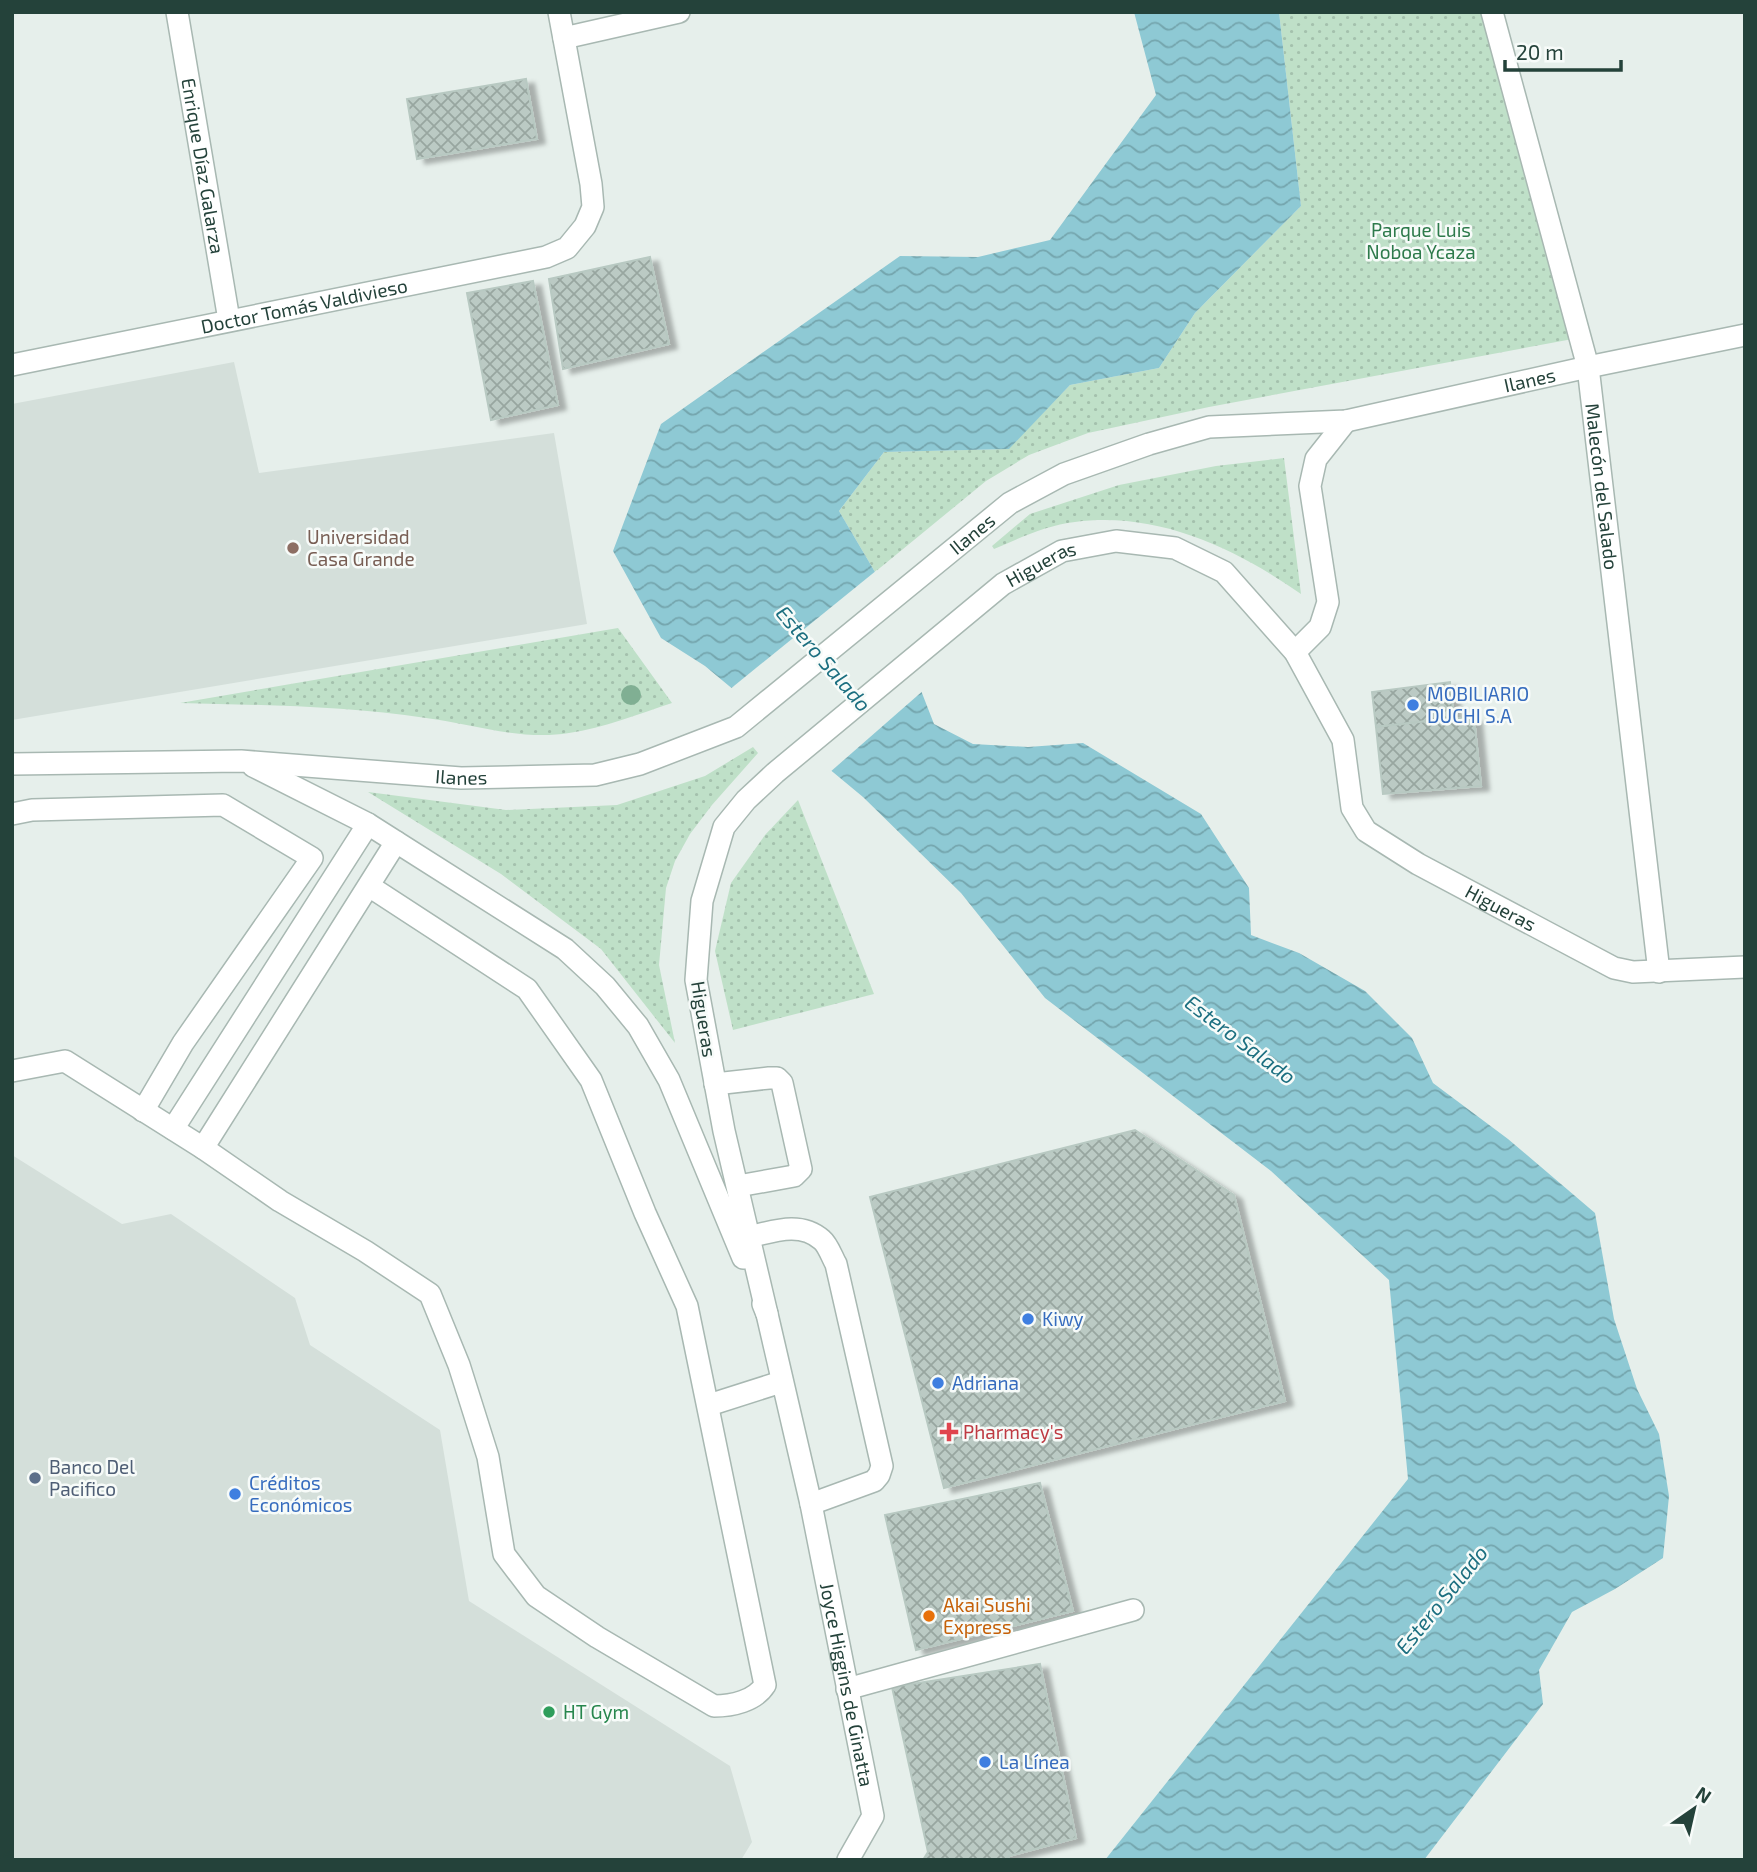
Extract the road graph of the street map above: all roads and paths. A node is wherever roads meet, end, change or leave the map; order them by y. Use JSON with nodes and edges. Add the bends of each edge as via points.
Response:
{"nodes":[{"id":1,"x":177,"y":12,"type":"edge"},
{"id":2,"x":559,"y":12,"type":"edge"},
{"id":3,"x":679,"y":12,"type":"edge"},
{"id":4,"x":1492,"y":12,"type":"edge"},
{"id":5,"x":564,"y":38,"type":"junction"},
{"id":6,"x":229,"y":320,"type":"junction"},
{"id":7,"x":1745,"y":335,"type":"edge"},
{"id":8,"x":12,"y":365,"type":"edge"},
{"id":9,"x":1588,"y":367,"type":"junction"},
{"id":10,"x":1346,"y":421,"type":"junction"},
{"id":11,"x":1295,"y":652,"type":"junction"},
{"id":12,"x":241,"y":761,"type":"junction"},
{"id":13,"x":12,"y":764,"type":"edge"},
{"id":14,"x":12,"y":814,"type":"edge"},
{"id":15,"x":368,"y":824,"type":"junction"},
{"id":16,"x":396,"y":842,"type":"junction"},
{"id":17,"x":312,"y":858,"type":"junction"},
{"id":18,"x":338,"y":872,"type":"junction"},
{"id":19,"x":369,"y":886,"type":"junction"},
{"id":20,"x":1745,"y":967,"type":"edge"},
{"id":21,"x":1659,"y":972,"type":"junction"},
{"id":22,"x":12,"y":1071,"type":"edge"},
{"id":23,"x":715,"y":1084,"type":"junction"},
{"id":24,"x":143,"y":1111,"type":"junction"},
{"id":25,"x":173,"y":1129,"type":"junction"},
{"id":26,"x":203,"y":1148,"type":"junction"},
{"id":27,"x":738,"y":1186,"type":"junction"},
{"id":28,"x":749,"y":1237,"type":"junction"},
{"id":29,"x":767,"y":1314,"type":"junction"},
{"id":30,"x":781,"y":1382,"type":"junction"},
{"id":31,"x":709,"y":1405,"type":"junction"},
{"id":32,"x":811,"y":1504,"type":"junction"},
{"id":33,"x":1133,"y":1610,"type":"dead end"},
{"id":34,"x":847,"y":1689,"type":"junction"},
{"id":35,"x":848,"y":1860,"type":"edge"}],
"edges":[{"from":1,"to":6,"type":"street","name":"Enrique Díaz Galarza"},
{"from":2,"to":5,"type":"street"},
{"from":3,"to":5,"type":"street"},
{"from":4,"to":9,"type":"street","name":"Malecón del Salado"},
{"from":5,"to":6,"type":"street","name":"Doctor Tomás Valdivieso","via":[[593,207],[567,248],[546,257]]},
{"from":6,"to":8,"type":"street","name":"Doctor Tomás Valdivieso"},
{"from":7,"to":9,"type":"street","name":"Ilanes"},
{"from":9,"to":10,"type":"street","name":"Ilanes"},
{"from":9,"to":21,"type":"street","name":"Malecón del Salado"},
{"from":10,"to":11,"type":"street","via":[[1316,459],[1310,486],[1328,602],[1320,627]]},
{"from":10,"to":12,"type":"street","name":"Ilanes","via":[[1209,427],[1064,474],[1010,503],[736,727],[640,764],[595,775],[461,778]]},
{"from":11,"to":21,"type":"street","name":"Higueras","via":[[1343,740],[1352,808],[1366,831],[1614,968]]},
{"from":11,"to":23,"type":"street","name":"Higueras","via":[[1224,572],[1175,548],[1116,541],[1062,551],[1003,584],[775,773],[724,827],[702,901],[696,980]]},
{"from":12,"to":13,"type":"street","name":"Ilanes"},
{"from":12,"to":15,"type":"street"},
{"from":14,"to":17,"type":"street","via":[[223,805]]},
{"from":15,"to":16,"type":"street"},
{"from":15,"to":18,"type":"street"},
{"from":16,"to":19,"type":"street"},
{"from":16,"to":29,"type":"street","via":[[565,949],[605,986],[638,1026],[668,1080]]},
{"from":17,"to":18,"type":"street"},
{"from":17,"to":24,"type":"street","via":[[183,1043]]},
{"from":18,"to":25,"type":"street"},
{"from":19,"to":26,"type":"street"},
{"from":19,"to":31,"type":"street","via":[[527,989],[591,1080],[687,1306]]},
{"from":20,"to":21,"type":"street","name":"Higueras"},
{"from":22,"to":24,"type":"street","via":[[65,1061]]},
{"from":23,"to":27,"type":"street","name":"Higueras"},
{"from":23,"to":27,"type":"street","via":[[777,1078],[785,1095],[801,1169],[794,1176]]},
{"from":24,"to":25,"type":"street"},
{"from":25,"to":26,"type":"street"},
{"from":26,"to":31,"type":"street","via":[[430,1294],[459,1364],[488,1457],[504,1554],[536,1595],[597,1637],[714,1706],[729,1706],[760,1693],[765,1685]]},
{"from":27,"to":28,"type":"street","name":"Higueras"},
{"from":28,"to":29,"type":"street","name":"Higueras"},
{"from":28,"to":32,"type":"street","via":[[803,1228],[824,1241],[836,1264],[882,1466],[874,1481]]},
{"from":29,"to":30,"type":"street","name":"Joyce Higgins de Ginatta"},
{"from":30,"to":31,"type":"street"},
{"from":30,"to":32,"type":"street","name":"Joyce Higgins de Ginatta"},
{"from":32,"to":34,"type":"street","name":"Joyce Higgins de Ginatta"},
{"from":33,"to":34,"type":"street"},
{"from":34,"to":35,"type":"street","name":"Joyce Higgins de Ginatta","via":[[873,1816]]}]}
